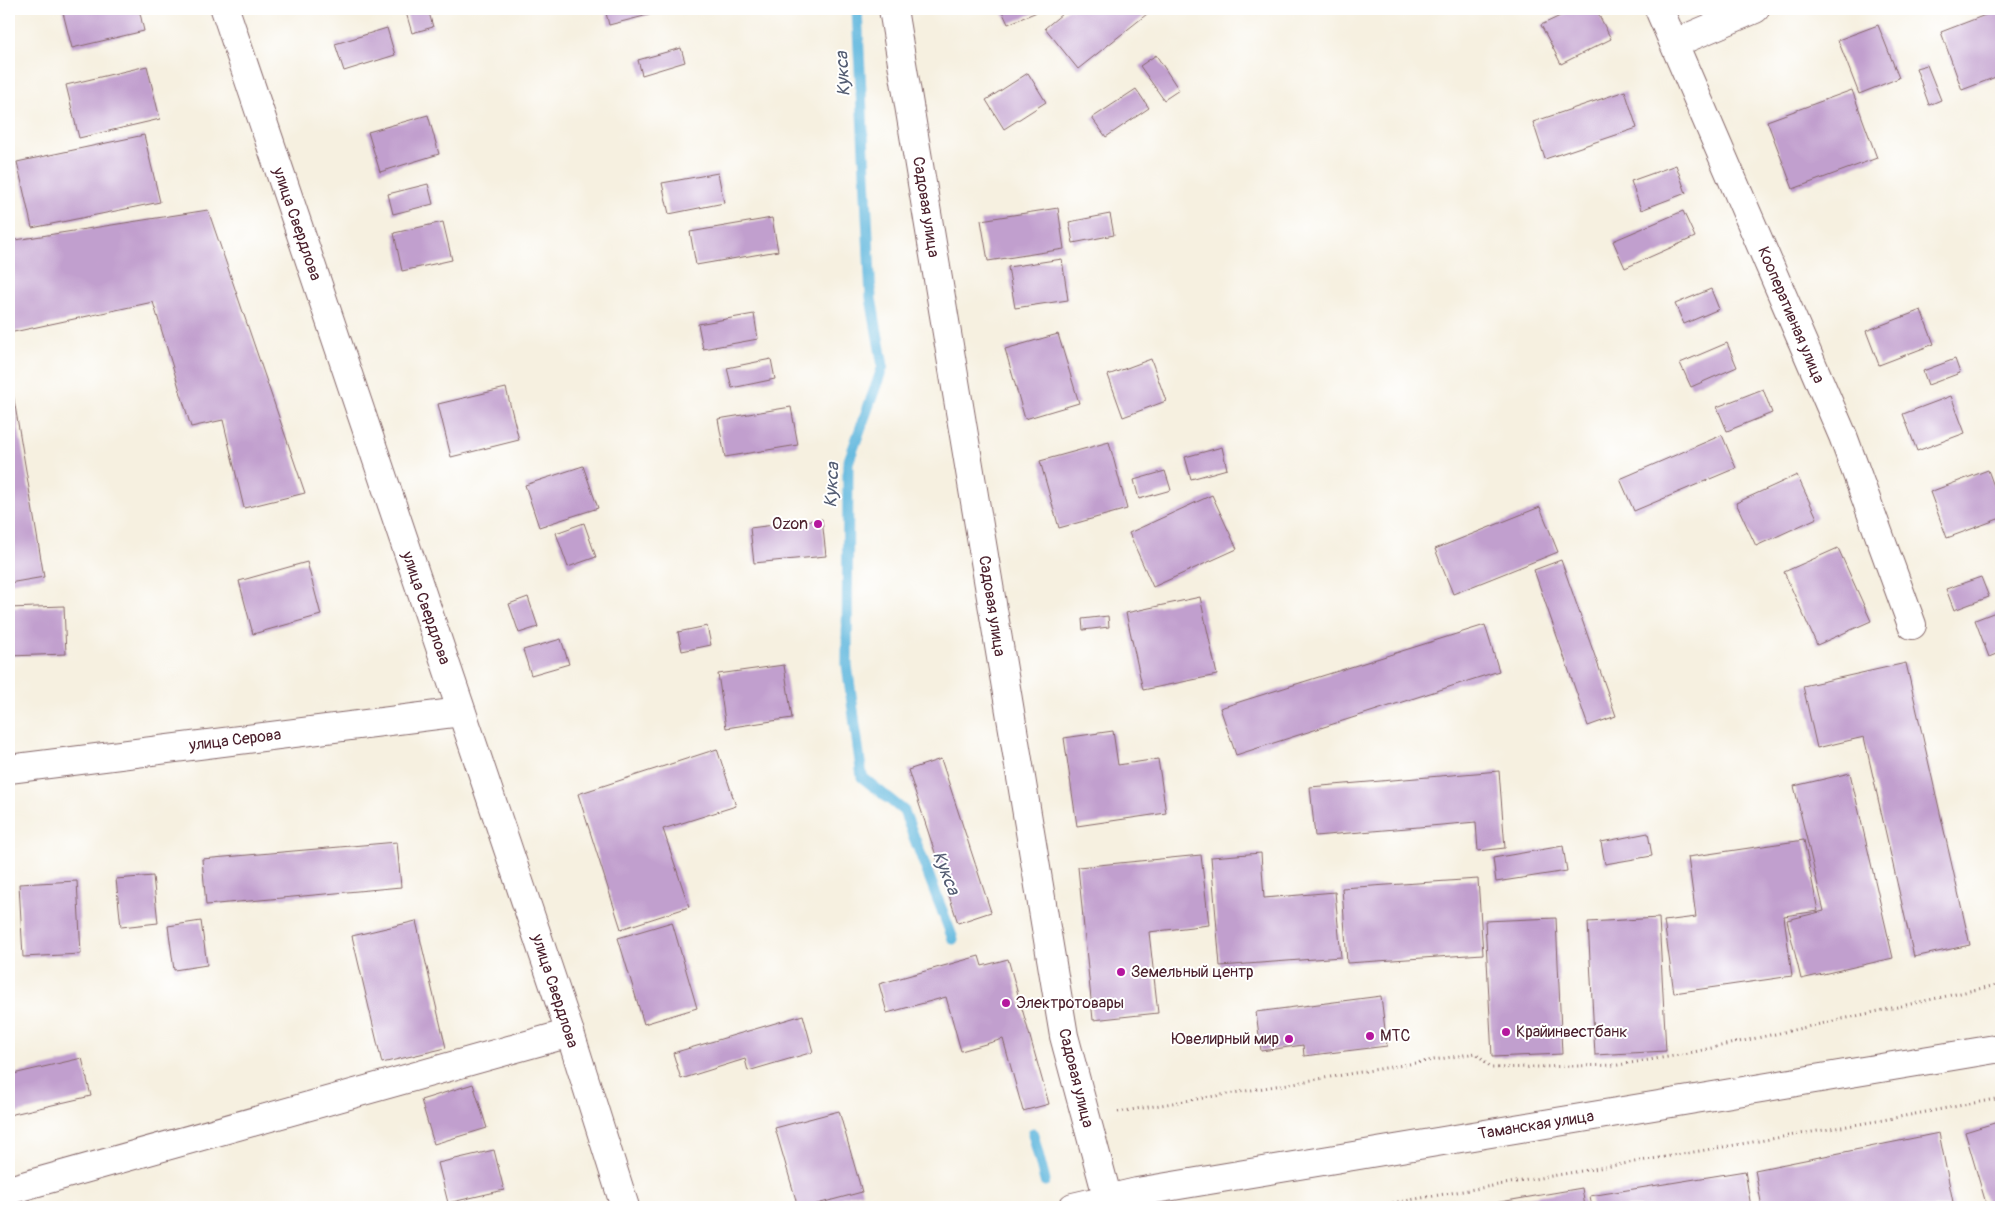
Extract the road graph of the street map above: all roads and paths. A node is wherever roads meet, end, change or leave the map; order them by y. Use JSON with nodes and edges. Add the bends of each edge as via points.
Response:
{"nodes":[{"id":1,"x":226,"y":9,"type":"edge"},
{"id":2,"x":893,"y":9,"type":"edge"},
{"id":3,"x":1660,"y":9,"type":"edge"},
{"id":4,"x":1755,"y":9,"type":"edge"},
{"id":5,"x":1675,"y":43,"type":"junction"},
{"id":6,"x":1912,"y":625,"type":"dead end"},
{"id":7,"x":461,"y":712,"type":"junction"},
{"id":8,"x":9,"y":769,"type":"edge"},
{"id":9,"x":2001,"y":984,"type":"edge"},
{"id":10,"x":570,"y":1033,"type":"junction"},
{"id":11,"x":2001,"y":1048,"type":"edge"},
{"id":12,"x":2001,"y":1098,"type":"edge"},
{"id":13,"x":1120,"y":1122,"type":"dead end"},
{"id":14,"x":9,"y":1190,"type":"edge"},
{"id":15,"x":1108,"y":1204,"type":"edge"},
{"id":16,"x":624,"y":1207,"type":"edge"},
{"id":17,"x":1073,"y":1207,"type":"edge"},
{"id":18,"x":1368,"y":1207,"type":"edge"}],
"edges":[{"from":1,"to":7,"type":"street","name":"улица Свердлова"},
{"from":2,"to":15,"type":"street","name":"Садовая улица","via":[[1064,1036]]},
{"from":3,"to":5,"type":"street","name":"Кооперативная улица"},
{"from":4,"to":5,"type":"street"},
{"from":5,"to":6,"type":"street","name":"Кооперативная улица","via":[[1843,436]]},
{"from":7,"to":8,"type":"street","name":"улица Серова"},
{"from":7,"to":10,"type":"street","name":"улица Свердлова"},
{"from":9,"to":13,"type":"path","via":[[1680,1056],[1618,1065],[1492,1068],[1476,1053],[1118,1112]]},
{"from":10,"to":14,"type":"street"},
{"from":10,"to":16,"type":"street","name":"улица Свердлова"},
{"from":11,"to":15,"type":"street","name":"Таманская улица","via":[[1137,1192]]},
{"from":12,"to":18,"type":"path"},
{"from":15,"to":17,"type":"street","name":"Таманская улица"}]}
